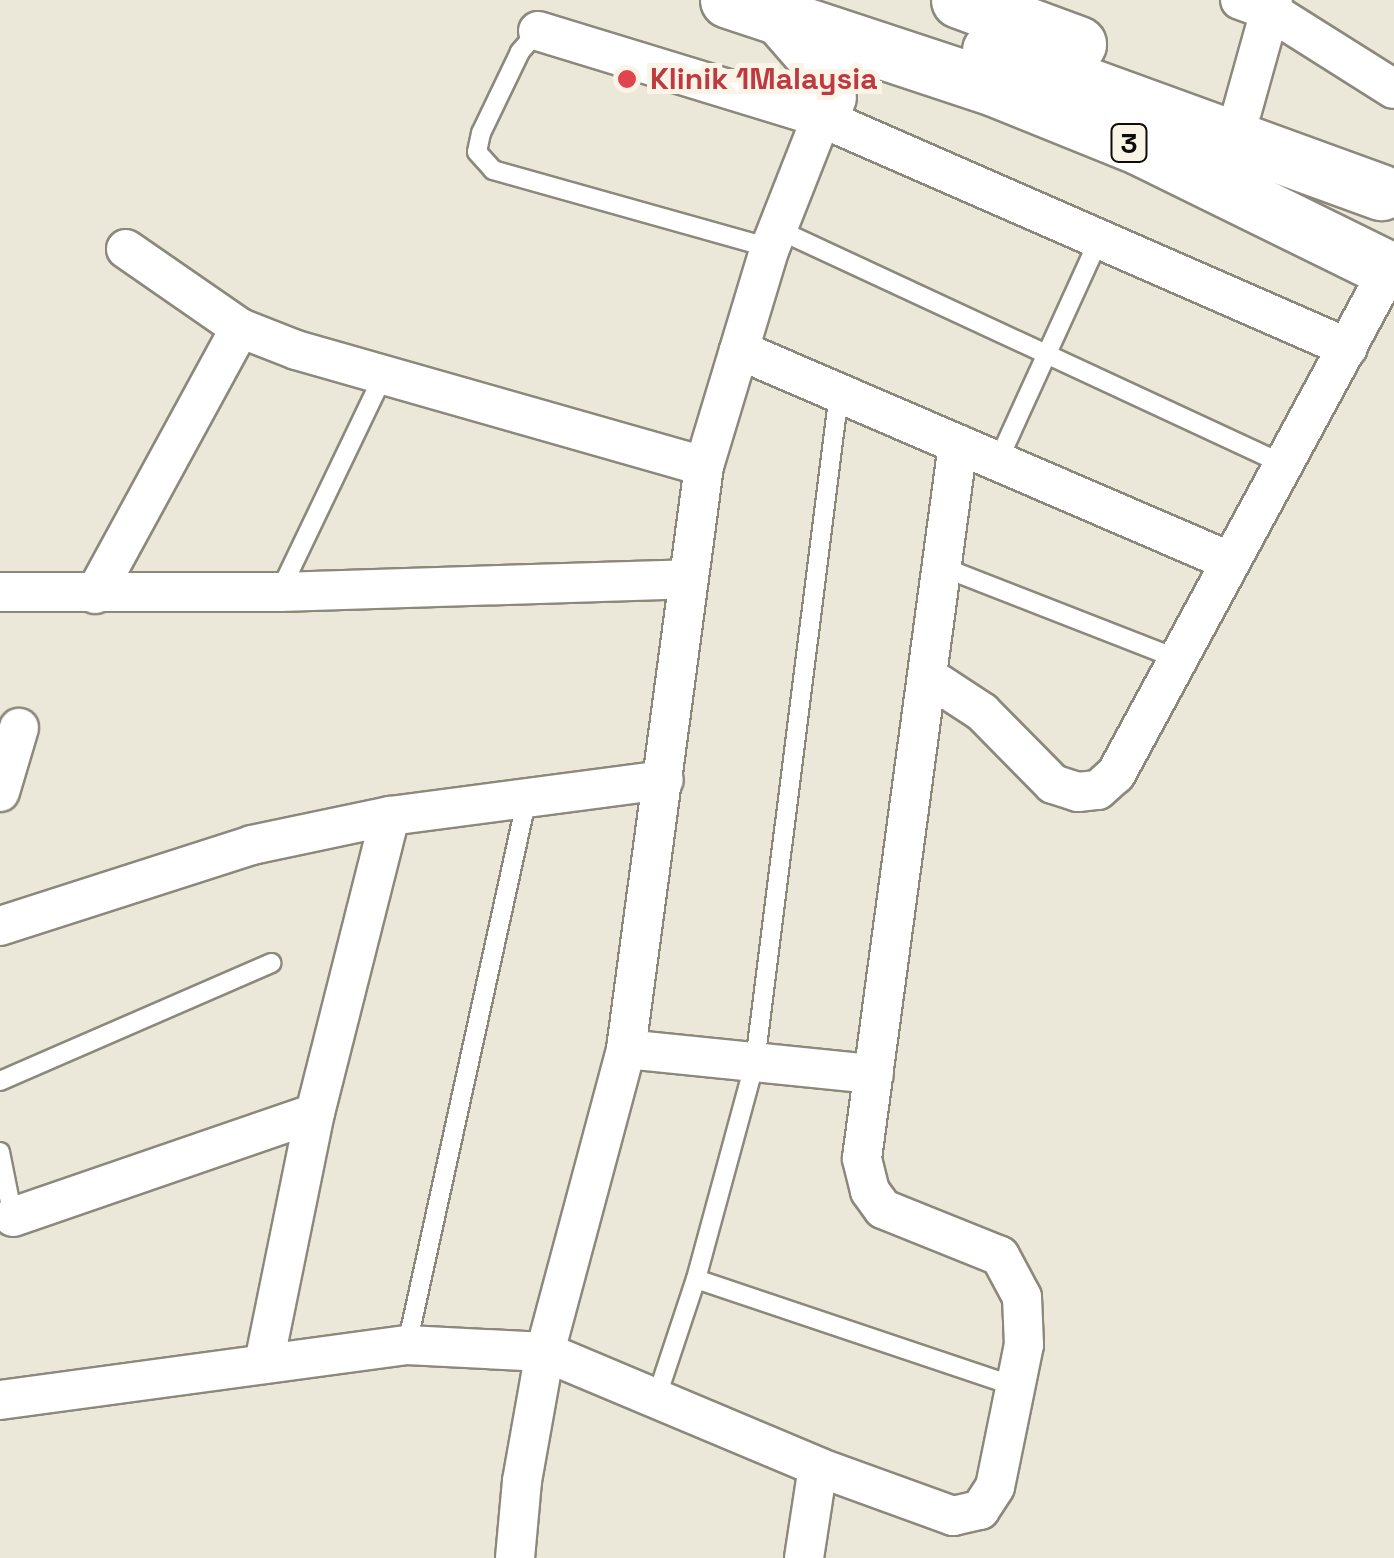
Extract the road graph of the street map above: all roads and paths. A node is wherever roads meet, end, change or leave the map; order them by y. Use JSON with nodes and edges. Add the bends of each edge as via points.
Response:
{"nodes":[{"id":1,"x":728,"y":0,"type":"edge"},
{"id":2,"x":986,"y":4,"type":"edge"},
{"id":3,"x":1261,"y":4,"type":"edge"},
{"id":4,"x":820,"y":18,"type":"edge"},
{"id":5,"x":538,"y":31,"type":"joint"},
{"id":6,"x":1394,"y":89,"type":"edge"},
{"id":7,"x":824,"y":107,"type":"junction"},
{"id":8,"x":1242,"y":111,"type":"junction"},
{"id":9,"x":1387,"y":196,"type":"edge"},
{"id":10,"x":774,"y":238,"type":"junction"},
{"id":11,"x":1099,"y":239,"type":"junction"},
{"id":12,"x":126,"y":249,"type":"dead end"},
{"id":13,"x":1392,"y":270,"type":"edge"},
{"id":14,"x":240,"y":328,"type":"junction"},
{"id":15,"x":1348,"y":348,"type":"junction"},
{"id":16,"x":739,"y":350,"type":"junction"},
{"id":17,"x":1046,"y":354,"type":"junction"},
{"id":18,"x":382,"y":378,"type":"junction"},
{"id":19,"x":839,"y":393,"type":"junction"},
{"id":20,"x":958,"y":444,"type":"junction"},
{"id":21,"x":998,"y":462,"type":"junction"},
{"id":22,"x":1284,"y":464,"type":"junction"},
{"id":23,"x":704,"y":466,"type":"junction"},
{"id":24,"x":1229,"y":561,"type":"junction"},
{"id":25,"x":942,"y":567,"type":"junction"},
{"id":26,"x":688,"y":579,"type":"junction"},
{"id":27,"x":0,"y":592,"type":"edge"},
{"id":28,"x":280,"y":592,"type":"junction"},
{"id":29,"x":95,"y":594,"type":"junction"},
{"id":30,"x":1175,"y":658,"type":"junction"},
{"id":31,"x":928,"y":676,"type":"junction"},
{"id":32,"x":19,"y":728,"type":"dead end"},
{"id":33,"x":664,"y":780,"type":"junction"},
{"id":34,"x":0,"y":792,"type":"edge"},
{"id":35,"x":527,"y":798,"type":"junction"},
{"id":36,"x":390,"y":816,"type":"junction"},
{"id":37,"x":0,"y":926,"type":"edge"},
{"id":38,"x":271,"y":964,"type":"dead end"},
{"id":39,"x":626,"y":1048,"type":"junction"},
{"id":40,"x":755,"y":1062,"type":"junction"},
{"id":41,"x":874,"y":1074,"type":"junction"},
{"id":42,"x":0,"y":1080,"type":"edge"},
{"id":43,"x":314,"y":1113,"type":"junction"},
{"id":44,"x":0,"y":1152,"type":"edge"},
{"id":45,"x":13,"y":1217,"type":"joint"},
{"id":46,"x":696,"y":1279,"type":"junction"},
{"id":47,"x":407,"y":1345,"type":"junction"},
{"id":48,"x":545,"y":1352,"type":"junction"},
{"id":49,"x":264,"y":1363,"type":"junction"},
{"id":50,"x":1016,"y":1387,"type":"junction"},
{"id":51,"x":656,"y":1399,"type":"junction"},
{"id":52,"x":0,"y":1400,"type":"edge"},
{"id":53,"x":818,"y":1467,"type":"junction"},
{"id":54,"x":515,"y":1558,"type":"edge"},
{"id":55,"x":804,"y":1558,"type":"edge"}],
"edges":[{"from":1,"to":4,"type":"highway","number":"3"},
{"from":2,"to":8,"type":"highway","number":"3"},
{"from":3,"to":6,"type":"street"},
{"from":3,"to":8,"type":"street"},
{"from":4,"to":7,"type":"street"},
{"from":4,"to":7,"type":"highway","via":[[814,56]]},
{"from":4,"to":9,"type":"highway","via":[[922,27]]},
{"from":4,"to":13,"type":"highway","number":"3","via":[[1140,147]]},
{"from":5,"to":7,"type":"street"},
{"from":5,"to":10,"type":"lane","via":[[520,52],[481,134],[477,152],[493,170]]},
{"from":7,"to":10,"type":"street"},
{"from":7,"to":11,"type":"street"},
{"from":8,"to":9,"type":"highway","number":"3"},
{"from":10,"to":16,"type":"street"},
{"from":10,"to":17,"type":"lane"},
{"from":11,"to":15,"type":"street"},
{"from":11,"to":17,"type":"lane"},
{"from":12,"to":14,"type":"street"},
{"from":13,"to":15,"type":"street"},
{"from":14,"to":18,"type":"street"},
{"from":14,"to":29,"type":"street"},
{"from":15,"to":22,"type":"street"},
{"from":16,"to":19,"type":"street"},
{"from":16,"to":23,"type":"street"},
{"from":17,"to":21,"type":"lane"},
{"from":17,"to":22,"type":"lane"},
{"from":18,"to":23,"type":"street"},
{"from":18,"to":28,"type":"lane"},
{"from":19,"to":20,"type":"street"},
{"from":19,"to":40,"type":"lane"},
{"from":20,"to":21,"type":"street"},
{"from":20,"to":25,"type":"street"},
{"from":21,"to":24,"type":"street"},
{"from":22,"to":24,"type":"street"},
{"from":23,"to":26,"type":"street"},
{"from":24,"to":30,"type":"street"},
{"from":25,"to":30,"type":"lane"},
{"from":25,"to":31,"type":"street"},
{"from":26,"to":28,"type":"street"},
{"from":26,"to":33,"type":"street"},
{"from":27,"to":29,"type":"street"},
{"from":28,"to":29,"type":"street"},
{"from":30,"to":31,"type":"street","via":[[1116,774],[1098,790],[1078,792],[1052,784],[982,712]]},
{"from":31,"to":41,"type":"street"},
{"from":32,"to":34,"type":"street"},
{"from":33,"to":35,"type":"street"},
{"from":33,"to":39,"type":"street"},
{"from":35,"to":36,"type":"street"},
{"from":35,"to":47,"type":"lane"},
{"from":36,"to":37,"type":"street","via":[[252,844]]},
{"from":36,"to":43,"type":"street"},
{"from":38,"to":42,"type":"lane"},
{"from":39,"to":40,"type":"street"},
{"from":39,"to":48,"type":"street"},
{"from":40,"to":41,"type":"street"},
{"from":40,"to":46,"type":"lane"},
{"from":41,"to":50,"type":"street","via":[[862,1158],[870,1190],[883,1209],[1000,1256],[1022,1297],[1024,1345]]},
{"from":43,"to":45,"type":"street"},
{"from":43,"to":49,"type":"street"},
{"from":44,"to":45,"type":"lane"},
{"from":46,"to":50,"type":"lane"},
{"from":46,"to":51,"type":"lane"},
{"from":47,"to":48,"type":"street"},
{"from":47,"to":49,"type":"street"},
{"from":48,"to":51,"type":"street"},
{"from":48,"to":54,"type":"street"},
{"from":49,"to":52,"type":"street"},
{"from":50,"to":53,"type":"street","via":[[994,1487],[980,1510],[953,1516]]},
{"from":51,"to":53,"type":"street"},
{"from":53,"to":55,"type":"street"}]}
